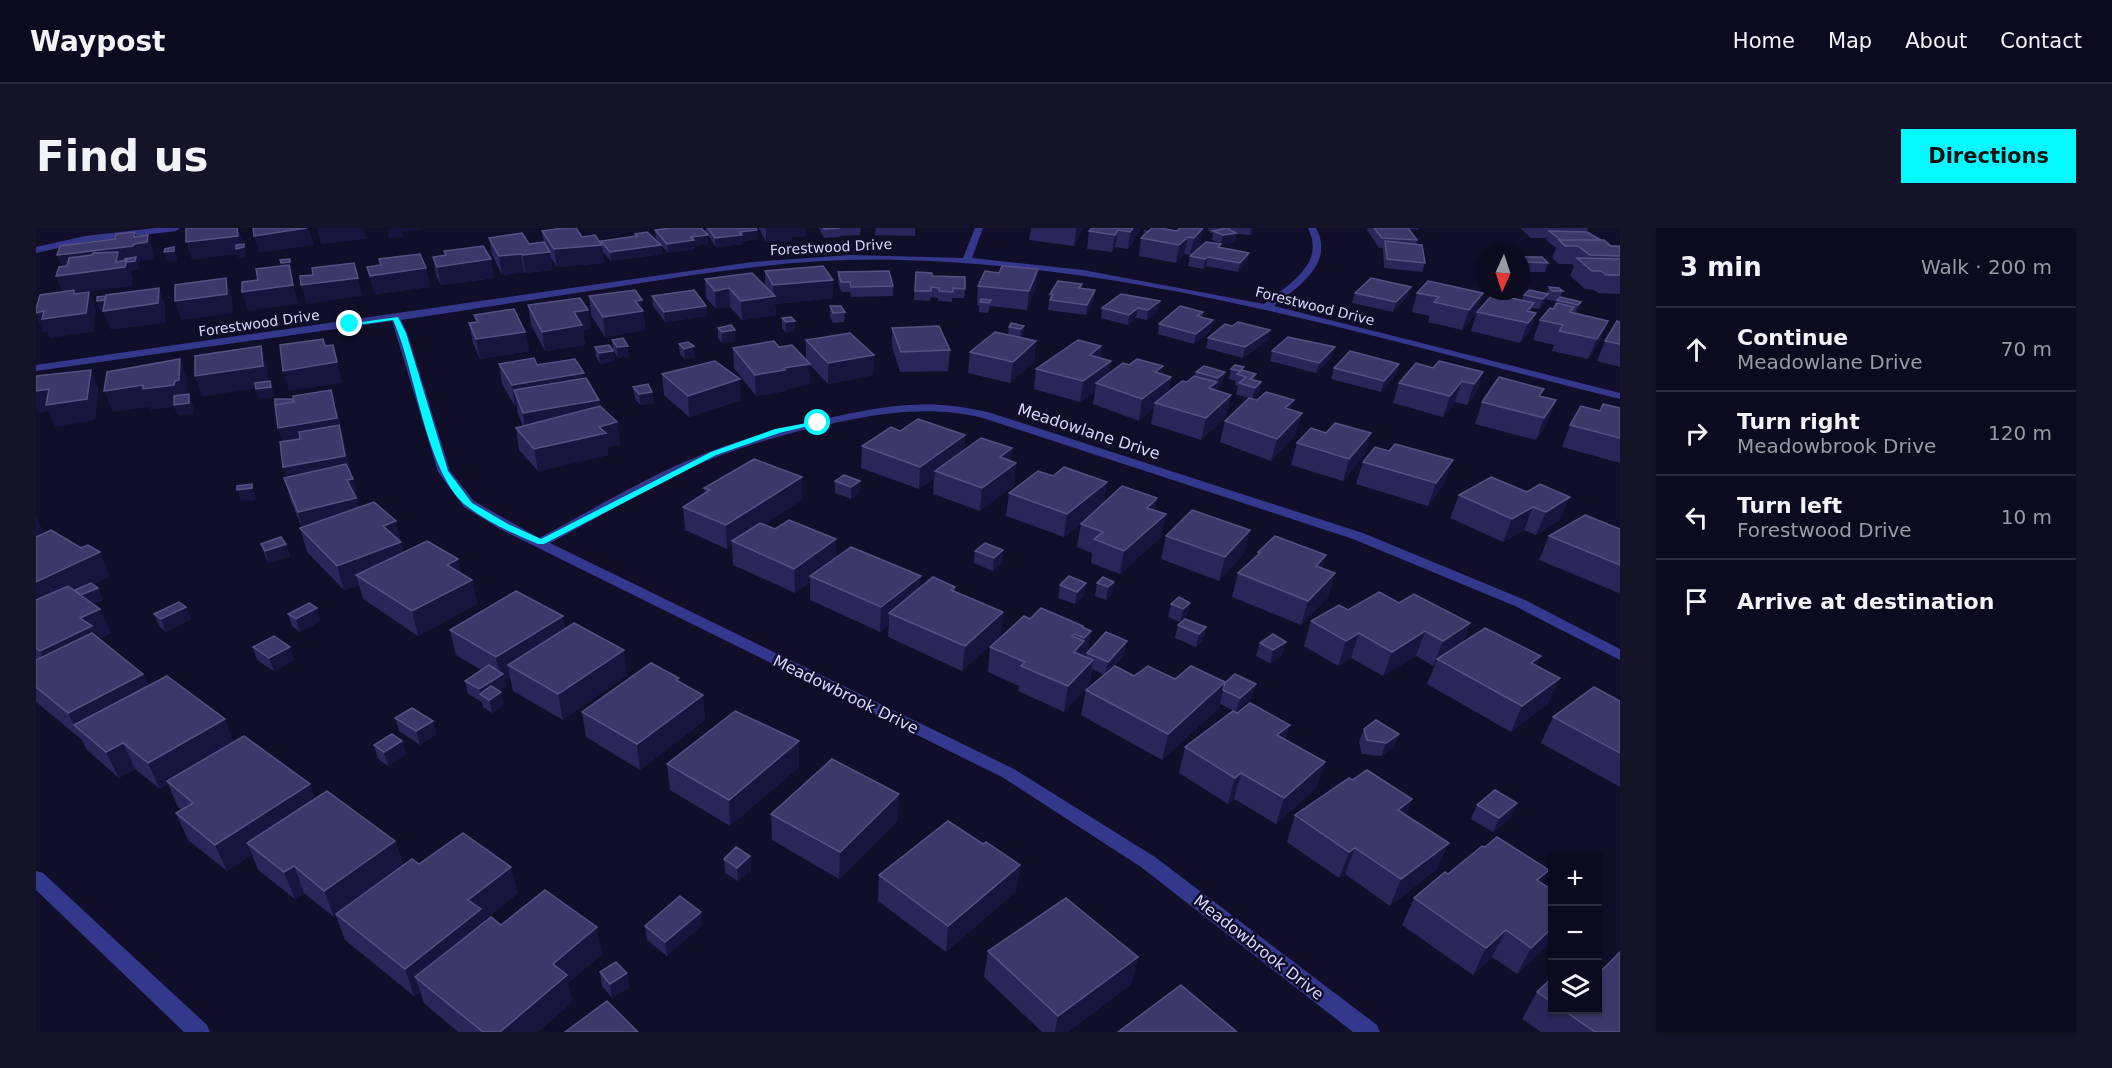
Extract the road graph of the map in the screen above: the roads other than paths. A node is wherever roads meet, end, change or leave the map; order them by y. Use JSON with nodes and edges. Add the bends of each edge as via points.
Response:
{"nodes":[{"id":1,"x":176,"y":228,"type":"edge"},
{"id":2,"x":979,"y":228,"type":"edge"},
{"id":3,"x":1312,"y":228,"type":"edge"},
{"id":4,"x":36,"y":250,"type":"edge"},
{"id":5,"x":967,"y":260,"type":"junction"},
{"id":6,"x":1266,"y":307,"type":"junction"},
{"id":7,"x":395,"y":318,"type":"junction"},
{"id":8,"x":36,"y":368,"type":"edge"},
{"id":9,"x":1620,"y":396,"type":"edge"},
{"id":10,"x":541,"y":543,"type":"junction"},
{"id":11,"x":1620,"y":655,"type":"edge"},
{"id":12,"x":36,"y":878,"type":"edge"},
{"id":13,"x":199,"y":1032,"type":"edge"},
{"id":14,"x":1369,"y":1032,"type":"edge"}],
"edges":[{"from":1,"to":4,"type":"street","via":[[85,239]]},
{"from":2,"to":5,"type":"street"},
{"from":3,"to":6,"type":"street","via":[[1320,250],[1314,265]]},
{"from":5,"to":6,"type":"street","name":"Forestwood Drive","via":[[1039,265]]},
{"from":5,"to":7,"type":"street","name":"Forestwood Drive","via":[[820,258],[722,268]]},
{"from":6,"to":9,"type":"street","name":"Forestwood Drive"},
{"from":7,"to":8,"type":"street","name":"Forestwood Drive"},
{"from":7,"to":10,"type":"street","name":"Meadowbrook Drive","via":[[444,472],[469,504]]},
{"from":10,"to":11,"type":"street","name":"Meadowlane Drive","via":[[714,454],[778,431],[898,407],[963,408],[1358,536],[1521,603]]},
{"from":10,"to":14,"type":"street","name":"Meadowbrook Drive","via":[[1008,773],[1148,862]]},
{"from":12,"to":13,"type":"street"}]}
